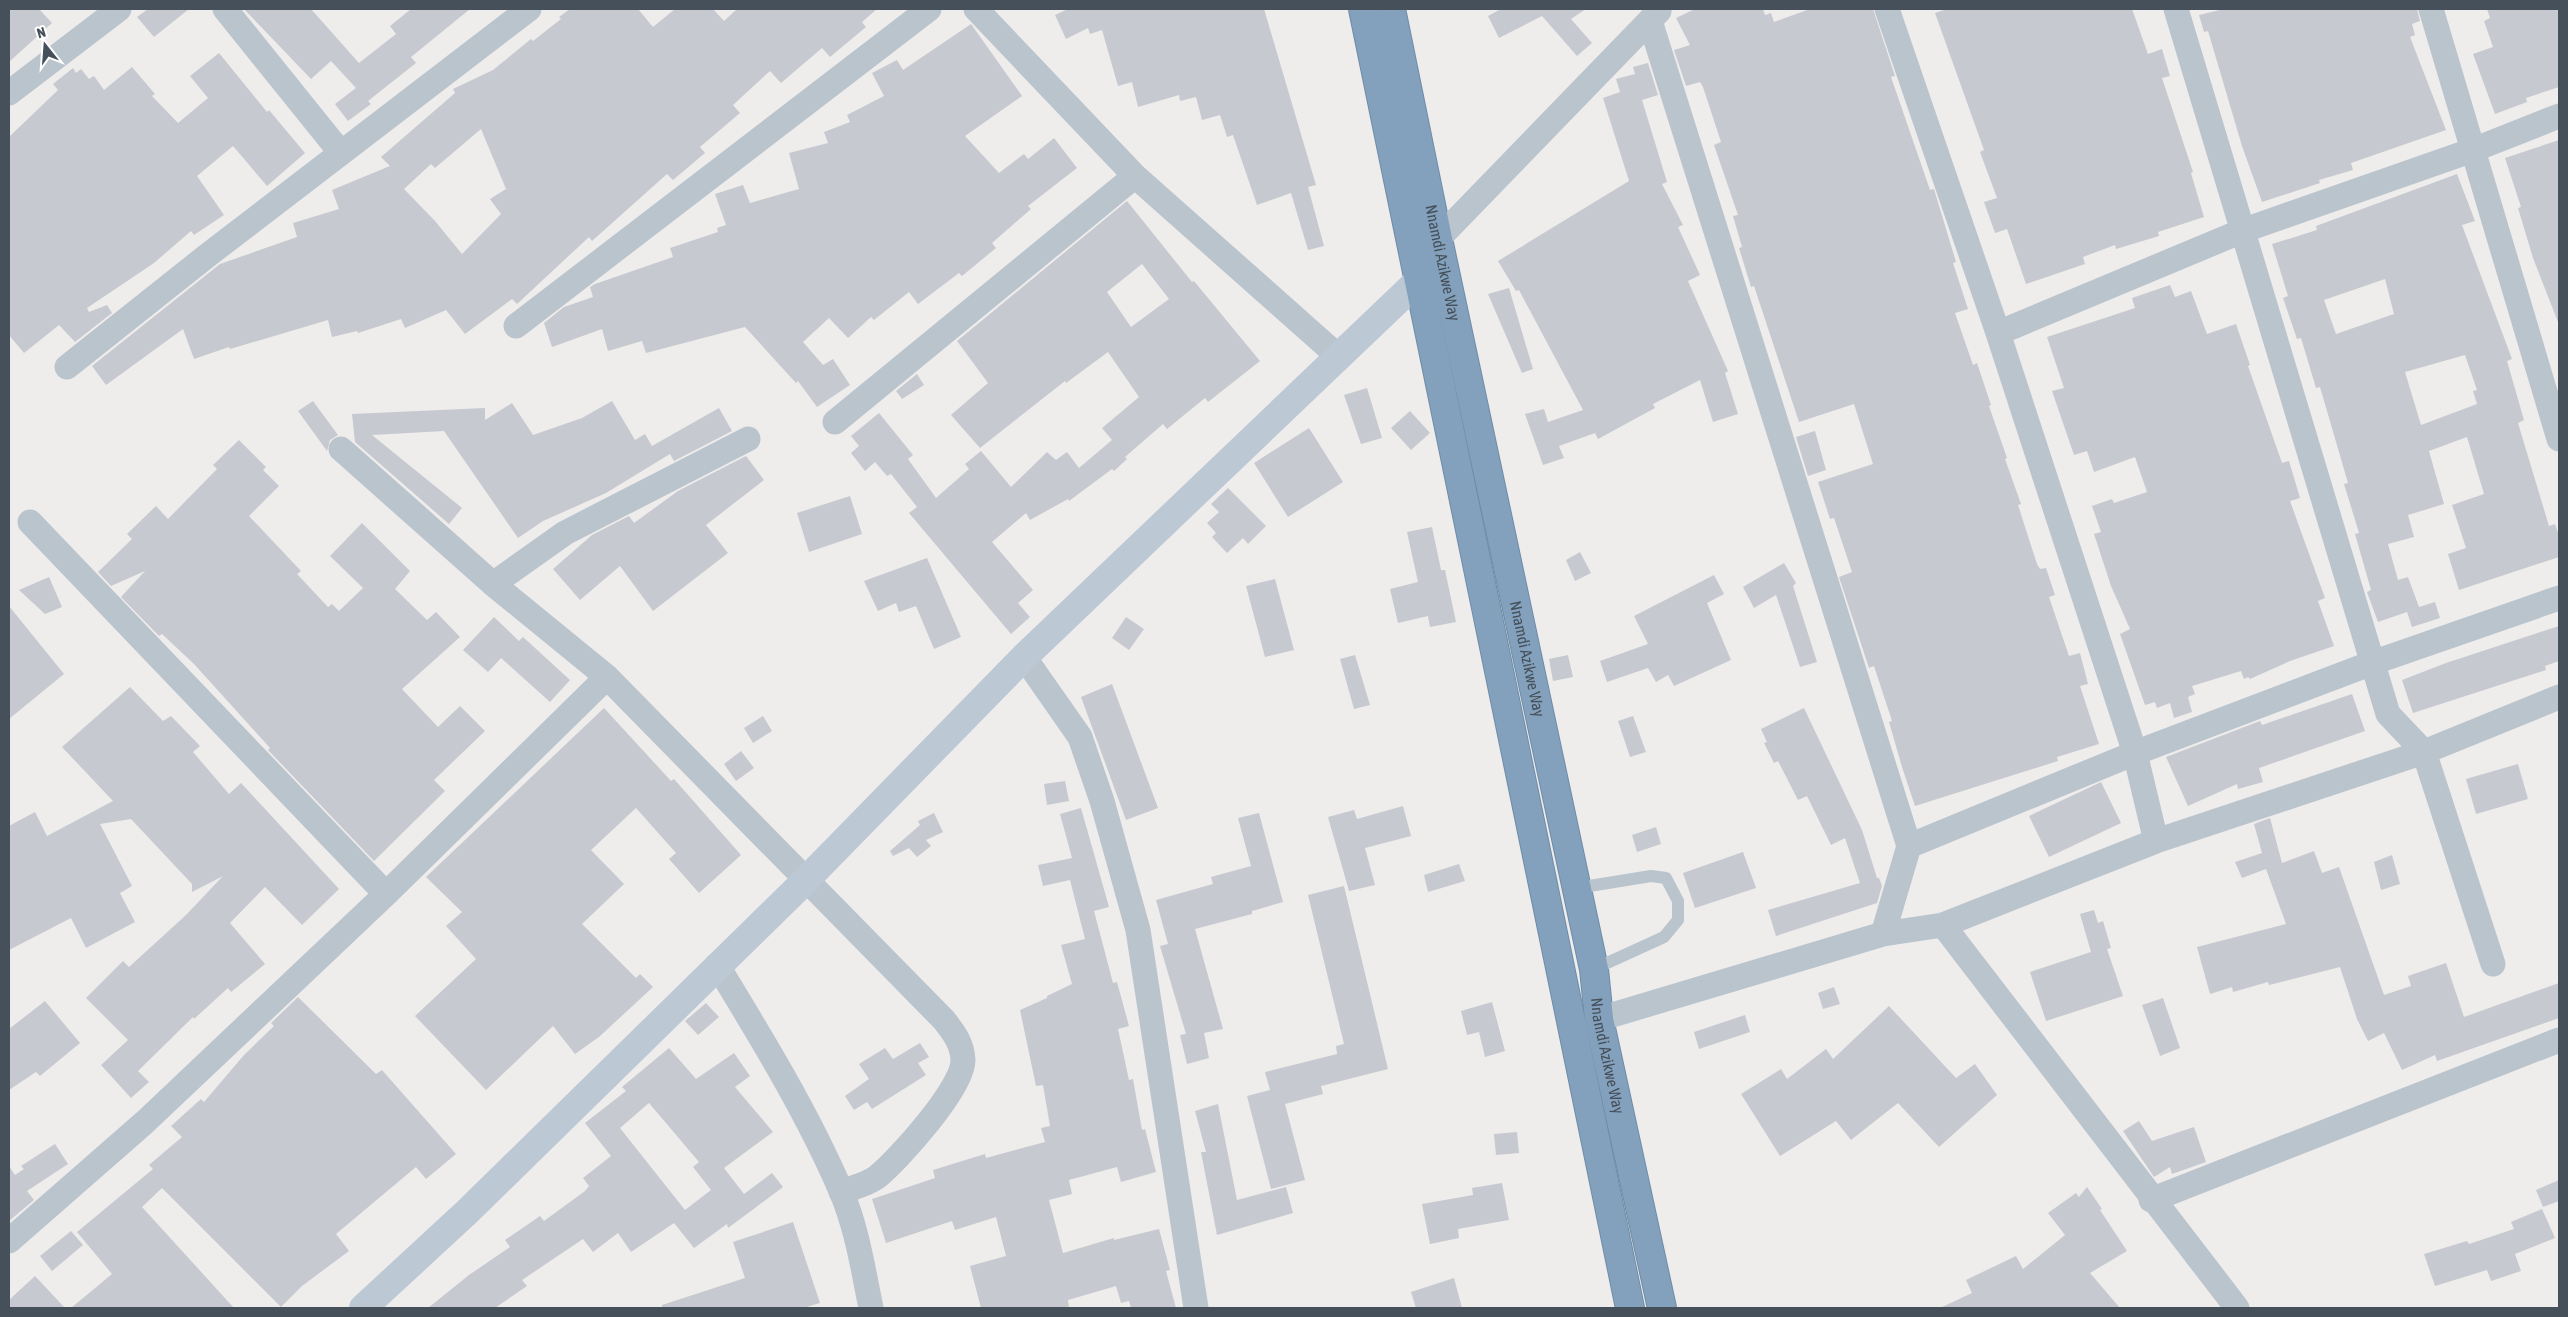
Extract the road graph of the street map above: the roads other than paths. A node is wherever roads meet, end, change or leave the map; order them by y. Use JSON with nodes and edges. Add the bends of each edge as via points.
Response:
{"nodes":[{"id":1,"x":119,"y":9,"type":"edge"},
{"id":2,"x":224,"y":9,"type":"edge"},
{"id":3,"x":529,"y":9,"type":"edge"},
{"id":4,"x":929,"y":9,"type":"edge"},
{"id":5,"x":976,"y":9,"type":"edge"},
{"id":6,"x":1364,"y":9,"type":"edge"},
{"id":7,"x":1391,"y":9,"type":"edge"},
{"id":8,"x":1886,"y":9,"type":"edge"},
{"id":9,"x":2176,"y":9,"type":"edge"},
{"id":10,"x":2431,"y":9,"type":"edge"},
{"id":11,"x":1655,"y":15,"type":"edge"},
{"id":12,"x":9,"y":93,"type":"edge"},
{"id":13,"x":2559,"y":116,"type":"edge"},
{"id":14,"x":2473,"y":150,"type":"junction"},
{"id":15,"x":341,"y":153,"type":"junction"},
{"id":16,"x":1135,"y":176,"type":"junction"},
{"id":17,"x":2242,"y":231,"type":"junction"},
{"id":18,"x":1438,"y":238,"type":"junction"},
{"id":19,"x":1419,"y":280,"type":"junction"},
{"id":20,"x":516,"y":326,"type":"dead end"},
{"id":21,"x":1998,"y":333,"type":"junction"},
{"id":22,"x":1338,"y":356,"type":"junction"},
{"id":23,"x":67,"y":367,"type":"dead end"},
{"id":24,"x":835,"y":422,"type":"dead end"},
{"id":25,"x":748,"y":439,"type":"dead end"},
{"id":26,"x":2559,"y":439,"type":"edge"},
{"id":27,"x":341,"y":449,"type":"dead end"},
{"id":28,"x":30,"y":522,"type":"dead end"},
{"id":29,"x":493,"y":584,"type":"junction"},
{"id":30,"x":2559,"y":598,"type":"edge"},
{"id":31,"x":1024,"y":658,"type":"junction"},
{"id":32,"x":2372,"y":663,"type":"junction"},
{"id":33,"x":607,"y":677,"type":"junction"},
{"id":34,"x":2559,"y":697,"type":"edge"},
{"id":35,"x":2424,"y":752,"type":"junction"},
{"id":36,"x":2135,"y":753,"type":"junction"},
{"id":37,"x":2156,"y":841,"type":"junction"},
{"id":38,"x":1910,"y":846,"type":"junction"},
{"id":39,"x":806,"y":880,"type":"junction"},
{"id":40,"x":1577,"y":888,"type":"junction"},
{"id":41,"x":386,"y":894,"type":"junction"},
{"id":42,"x":1943,"y":925,"type":"junction"},
{"id":43,"x":1883,"y":934,"type":"junction"},
{"id":44,"x":2493,"y":964,"type":"dead end"},
{"id":45,"x":717,"y":965,"type":"junction"},
{"id":46,"x":1594,"y":969,"type":"junction"},
{"id":47,"x":1600,"y":1019,"type":"junction"},
{"id":48,"x":2559,"y":1040,"type":"edge"},
{"id":49,"x":842,"y":1192,"type":"junction"},
{"id":50,"x":2151,"y":1200,"type":"junction"},
{"id":51,"x":9,"y":1241,"type":"edge"},
{"id":52,"x":362,"y":1308,"type":"edge"},
{"id":53,"x":872,"y":1308,"type":"edge"},
{"id":54,"x":1196,"y":1308,"type":"edge"},
{"id":55,"x":1630,"y":1308,"type":"edge"},
{"id":56,"x":1662,"y":1308,"type":"edge"},
{"id":57,"x":2236,"y":1308,"type":"edge"}],
"edges":[{"from":1,"to":12,"type":"street"},
{"from":2,"to":15,"type":"street"},
{"from":3,"to":15,"type":"street"},
{"from":4,"to":20,"type":"street"},
{"from":5,"to":16,"type":"street"},
{"from":6,"to":19,"type":"highway","name":"Nnamdi Azikwe Way"},
{"from":7,"to":18,"type":"highway","name":"Nnamdi Azikwe Way"},
{"from":8,"to":21,"type":"street"},
{"from":9,"to":17,"type":"street"},
{"from":10,"to":14,"type":"street"},
{"from":11,"to":18,"type":"street"},
{"from":11,"to":38,"type":"street"},
{"from":13,"to":14,"type":"street"},
{"from":14,"to":17,"type":"street"},
{"from":14,"to":26,"type":"street"},
{"from":15,"to":23,"type":"street"},
{"from":16,"to":22,"type":"street"},
{"from":16,"to":24,"type":"street"},
{"from":17,"to":21,"type":"street"},
{"from":17,"to":32,"type":"street"},
{"from":18,"to":40,"type":"highway","name":"Nnamdi Azikwe Way"},
{"from":19,"to":22,"type":"street"},
{"from":19,"to":55,"type":"highway","name":"Nnamdi Azikwe Way"},
{"from":21,"to":36,"type":"street"},
{"from":22,"to":31,"type":"street"},
{"from":25,"to":29,"type":"street","via":[[565,533]]},
{"from":27,"to":29,"type":"street"},
{"from":28,"to":41,"type":"street"},
{"from":29,"to":33,"type":"street"},
{"from":30,"to":32,"type":"street"},
{"from":31,"to":39,"type":"street"},
{"from":31,"to":54,"type":"street","via":[[1080,737],[1102,801],[1138,930]]},
{"from":32,"to":35,"type":"street","via":[[2388,714]]},
{"from":32,"to":36,"type":"street"},
{"from":33,"to":39,"type":"street"},
{"from":33,"to":41,"type":"street"},
{"from":34,"to":35,"type":"street"},
{"from":35,"to":37,"type":"street"},
{"from":35,"to":44,"type":"street"},
{"from":36,"to":37,"type":"street"},
{"from":36,"to":38,"type":"street"},
{"from":37,"to":42,"type":"street"},
{"from":38,"to":43,"type":"street"},
{"from":39,"to":45,"type":"street"},
{"from":39,"to":49,"type":"street","via":[[944,1020],[960,1041],[963,1063],[948,1095],[918,1137],[876,1178]]},
{"from":40,"to":46,"type":"highway","name":"Nnamdi Azikwe Way"},
{"from":40,"to":46,"type":"lane","via":[[1651,876],[1666,878],[1678,901],[1678,920],[1664,936]]},
{"from":41,"to":51,"type":"street","via":[[145,1122]]},
{"from":42,"to":43,"type":"street"},
{"from":42,"to":50,"type":"street"},
{"from":43,"to":47,"type":"street"},
{"from":45,"to":49,"type":"street","via":[[791,1087]]},
{"from":45,"to":52,"type":"street","via":[[467,1212]]},
{"from":46,"to":47,"type":"highway","name":"Nnamdi Azikwe Way"},
{"from":47,"to":56,"type":"highway","name":"Nnamdi Azikwe Way"},
{"from":48,"to":50,"type":"street"},
{"from":49,"to":53,"type":"street","via":[[857,1239]]},
{"from":50,"to":57,"type":"street"}]}
